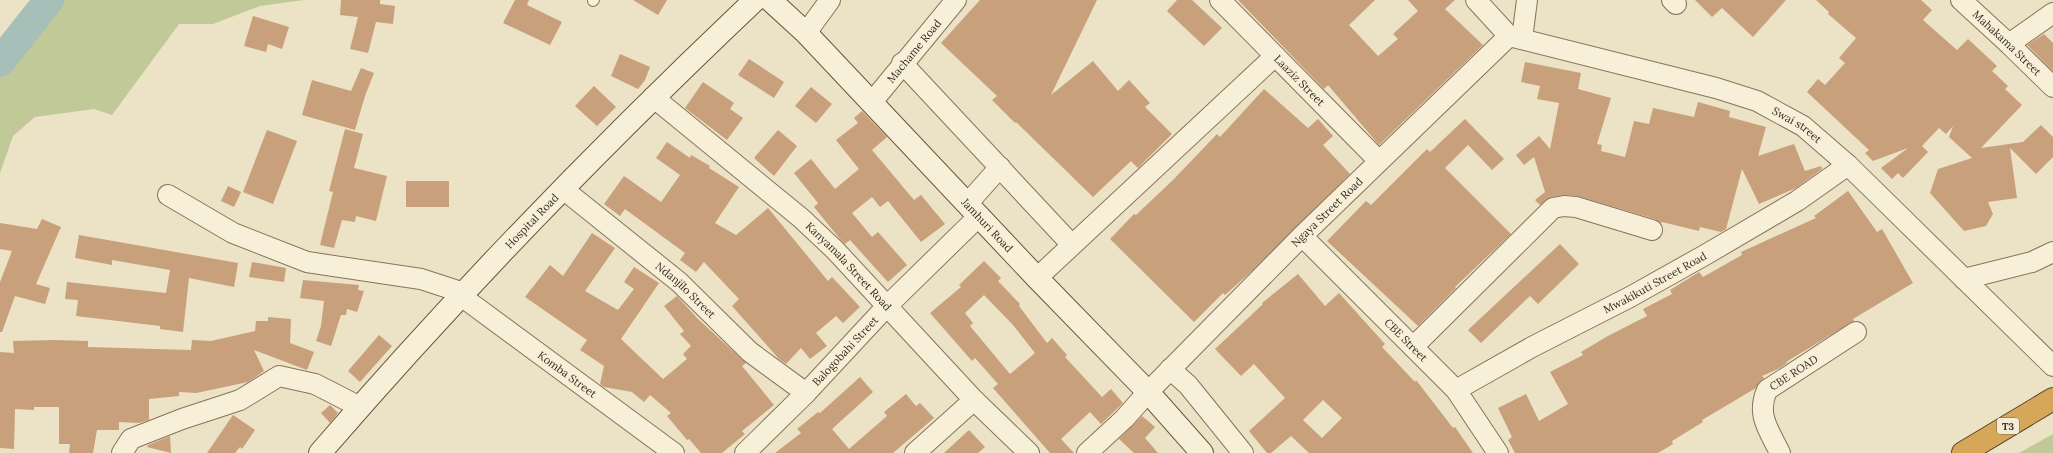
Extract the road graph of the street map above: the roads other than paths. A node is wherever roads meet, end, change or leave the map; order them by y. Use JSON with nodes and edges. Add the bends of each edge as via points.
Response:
{"nodes":[{"id":1,"x":755,"y":0,"type":"edge"},
{"id":2,"x":770,"y":0,"type":"edge"},
{"id":3,"x":830,"y":0,"type":"edge"},
{"id":4,"x":956,"y":0,"type":"edge"},
{"id":5,"x":1220,"y":0,"type":"edge"},
{"id":6,"x":1476,"y":0,"type":"edge"},
{"id":7,"x":1527,"y":0,"type":"edge"},
{"id":8,"x":1961,"y":0,"type":"edge"},
{"id":9,"x":2053,"y":13,"type":"edge"},
{"id":10,"x":806,"y":33,"type":"junction"},
{"id":11,"x":1516,"y":38,"type":"junction"},
{"id":12,"x":2010,"y":44,"type":"junction"},
{"id":13,"x":1275,"y":56,"type":"junction"},
{"id":14,"x":902,"y":63,"type":"junction"},
{"id":15,"x":2053,"y":87,"type":"edge"},
{"id":16,"x":653,"y":97,"type":"junction"},
{"id":17,"x":872,"y":102,"type":"junction"},
{"id":18,"x":1379,"y":161,"type":"junction"},
{"id":19,"x":1848,"y":166,"type":"junction"},
{"id":20,"x":1000,"y":167,"type":"junction"},
{"id":21,"x":563,"y":189,"type":"junction"},
{"id":22,"x":168,"y":195,"type":"dead end"},
{"id":23,"x":973,"y":210,"type":"junction"},
{"id":24,"x":1652,"y":230,"type":"dead end"},
{"id":25,"x":1302,"y":236,"type":"junction"},
{"id":26,"x":1072,"y":245,"type":"junction"},
{"id":27,"x":2053,"y":252,"type":"edge"},
{"id":28,"x":1037,"y":278,"type":"junction"},
{"id":29,"x":1964,"y":279,"type":"junction"},
{"id":30,"x":462,"y":295,"type":"junction"},
{"id":31,"x":887,"y":306,"type":"junction"},
{"id":32,"x":1856,"y":332,"type":"dead end"},
{"id":33,"x":1413,"y":347,"type":"junction"},
{"id":34,"x":2053,"y":366,"type":"edge"},
{"id":35,"x":1170,"y":369,"type":"junction"},
{"id":36,"x":1456,"y":390,"type":"junction"},
{"id":37,"x":1148,"y":392,"type":"junction"},
{"id":38,"x":806,"y":393,"type":"junction"},
{"id":39,"x":974,"y":400,"type":"junction"},
{"id":40,"x":2053,"y":400,"type":"edge"},
{"id":41,"x":360,"y":407,"type":"junction"},
{"id":42,"x":122,"y":453,"type":"edge"},
{"id":43,"x":320,"y":453,"type":"edge"},
{"id":44,"x":674,"y":453,"type":"edge"},
{"id":45,"x":745,"y":453,"type":"edge"},
{"id":46,"x":915,"y":453,"type":"edge"},
{"id":47,"x":1029,"y":453,"type":"edge"},
{"id":48,"x":1087,"y":453,"type":"edge"},
{"id":49,"x":1202,"y":453,"type":"edge"},
{"id":50,"x":1243,"y":453,"type":"edge"},
{"id":51,"x":1498,"y":453,"type":"edge"},
{"id":52,"x":1780,"y":453,"type":"edge"},
{"id":53,"x":1963,"y":453,"type":"edge"}],
"edges":[{"from":1,"to":16,"type":"street","name":"Hospital Road"},
{"from":2,"to":10,"type":"street","name":"Jamhuri Road"},
{"from":3,"to":10,"type":"street"},
{"from":4,"to":14,"type":"street","name":"Machame Road"},
{"from":5,"to":13,"type":"street","name":"Laaziz Street"},
{"from":6,"to":11,"type":"street"},
{"from":7,"to":11,"type":"street"},
{"from":8,"to":12,"type":"street","name":"Mahakama Street"},
{"from":9,"to":12,"type":"street"},
{"from":10,"to":17,"type":"street","name":"Jamhuri Road"},
{"from":11,"to":18,"type":"street","name":"Ngaya Street Road"},
{"from":11,"to":19,"type":"street","name":"Swai street","via":[[1758,101],[1803,126]]},
{"from":12,"to":15,"type":"street","name":"Mahakama Street"},
{"from":13,"to":18,"type":"street","name":"Laaziz Street"},
{"from":13,"to":26,"type":"street"},
{"from":14,"to":17,"type":"street","name":"Machame Road"},
{"from":14,"to":20,"type":"street"},
{"from":16,"to":21,"type":"street","name":"Hospital Road"},
{"from":16,"to":31,"type":"street","name":"Kanyamala Street Road","via":[[801,218]]},
{"from":17,"to":23,"type":"street","name":"Jamhuri Road"},
{"from":18,"to":25,"type":"street","name":"Ngaya Street Road"},
{"from":19,"to":29,"type":"street","name":"Swai street"},
{"from":19,"to":36,"type":"street","name":"Mwakikuti Street Road","via":[[1797,201],[1691,263]]},
{"from":20,"to":23,"type":"street","name":"Balogobahi Street"},
{"from":20,"to":26,"type":"street"},
{"from":21,"to":30,"type":"street","name":"Hospital Road"},
{"from":21,"to":38,"type":"street","name":"Ndanjílo Street","via":[[679,282],[750,352]]},
{"from":22,"to":30,"type":"street","name":"Komba Street","via":[[233,233],[307,262],[421,279]]},
{"from":23,"to":28,"type":"street","name":"Jamhuri Road"},
{"from":23,"to":31,"type":"street","name":"Balogobahi Street"},
{"from":24,"to":33,"type":"street","via":[[1576,207],[1553,208]]},
{"from":25,"to":33,"type":"street","name":"CBE Street"},
{"from":25,"to":35,"type":"street","name":"Ngaya Street Road"},
{"from":26,"to":28,"type":"street"},
{"from":27,"to":29,"type":"street","via":[[2032,262]]},
{"from":28,"to":37,"type":"street","name":"Jamhuri Road"},
{"from":29,"to":34,"type":"street","name":"Swai street"},
{"from":30,"to":41,"type":"street","name":"Hospital Road"},
{"from":30,"to":44,"type":"street","name":"Komba Street"},
{"from":31,"to":38,"type":"street","name":"Balogobahi Street"},
{"from":31,"to":39,"type":"street","name":"Kanyamala Street Road"},
{"from":32,"to":52,"type":"street","name":"CBE ROAD","via":[[1767,390],[1762,401],[1762,413]]},
{"from":33,"to":36,"type":"street","name":"CBE Street"},
{"from":35,"to":37,"type":"street","name":"Ngaya Street Road"},
{"from":35,"to":50,"type":"street","via":[[1188,385]]},
{"from":36,"to":51,"type":"street","name":"CBE Street"},
{"from":37,"to":48,"type":"street","name":"Ngaya Street Road","via":[[1124,419]]},
{"from":37,"to":49,"type":"street","name":"Jamhuri Road"},
{"from":38,"to":45,"type":"street","name":"Balogobahi Street"},
{"from":39,"to":46,"type":"street"},
{"from":39,"to":47,"type":"street","name":"Kanyamala Street Road"},
{"from":40,"to":53,"type":"highway","number":"T3"},
{"from":41,"to":42,"type":"street","via":[[314,384],[279,376],[240,400],[131,439]]},
{"from":41,"to":43,"type":"street","name":"Hospital Road"}]}
